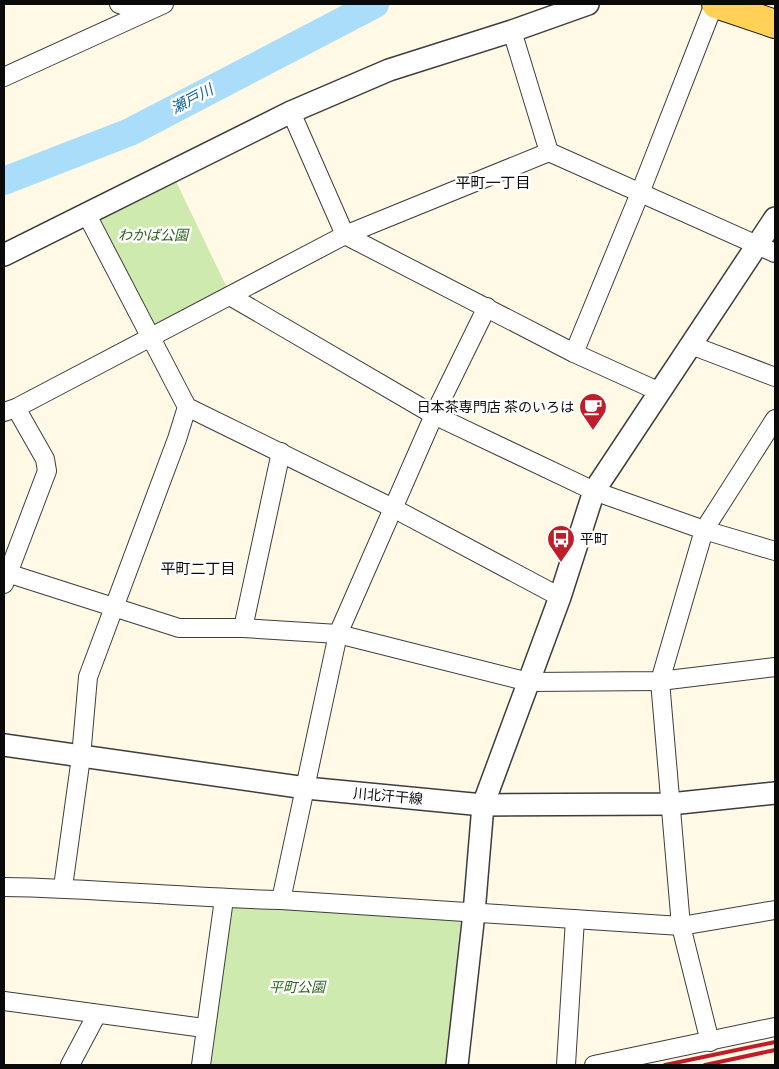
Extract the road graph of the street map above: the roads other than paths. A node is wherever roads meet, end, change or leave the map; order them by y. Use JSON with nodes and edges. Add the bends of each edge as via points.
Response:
{"nodes":[{"id":1,"x":118,"y":4,"type":"edge"},
{"id":2,"x":164,"y":4,"type":"edge"},
{"id":3,"x":588,"y":4,"type":"edge"},
{"id":4,"x":715,"y":4,"type":"edge"},
{"id":5,"x":144,"y":12,"type":"junction"},
{"id":6,"x":775,"y":24,"type":"edge"},
{"id":7,"x":512,"y":32,"type":"junction"},
{"id":8,"x":4,"y":77,"type":"edge"},
{"id":9,"x":291,"y":112,"type":"junction"},
{"id":10,"x":549,"y":152,"type":"junction"},
{"id":11,"x":640,"y":193,"type":"junction"},
{"id":12,"x":88,"y":215,"type":"junction"},
{"id":13,"x":775,"y":218,"type":"edge"},
{"id":14,"x":345,"y":234,"type":"junction"},
{"id":15,"x":766,"y":250,"type":"edge"},
{"id":16,"x":4,"y":255,"type":"edge"},
{"id":17,"x":230,"y":296,"type":"junction"},
{"id":18,"x":487,"y":307,"type":"junction"},
{"id":19,"x":151,"y":336,"type":"junction"},
{"id":20,"x":691,"y":346,"type":"junction"},
{"id":21,"x":574,"y":352,"type":"junction"},
{"id":22,"x":775,"y":377,"type":"edge"},
{"id":23,"x":660,"y":392,"type":"junction"},
{"id":24,"x":187,"y":407,"type":"junction"},
{"id":25,"x":10,"y":410,"type":"edge"},
{"id":26,"x":434,"y":415,"type":"junction"},
{"id":27,"x":775,"y":419,"type":"edge"},
{"id":28,"x":281,"y":452,"type":"junction"},
{"id":29,"x":594,"y":491,"type":"junction"},
{"id":30,"x":393,"y":508,"type":"junction"},
{"id":31,"x":704,"y":530,"type":"junction"},
{"id":32,"x":775,"y":551,"type":"edge"},
{"id":33,"x":5,"y":576,"type":"edge"},
{"id":34,"x":560,"y":597,"type":"junction"},
{"id":35,"x":113,"y":607,"type":"junction"},
{"id":36,"x":243,"y":628,"type":"junction"},
{"id":37,"x":338,"y":634,"type":"junction"},
{"id":38,"x":775,"y":667,"type":"edge"},
{"id":39,"x":660,"y":680,"type":"junction"},
{"id":40,"x":529,"y":682,"type":"junction"},
{"id":41,"x":4,"y":745,"type":"edge"},
{"id":42,"x":81,"y":757,"type":"junction"},
{"id":43,"x":306,"y":788,"type":"junction"},
{"id":44,"x":775,"y":793,"type":"edge"},
{"id":45,"x":670,"y":804,"type":"junction"},
{"id":46,"x":483,"y":805,"type":"junction"},
{"id":47,"x":4,"y":887,"type":"edge"},
{"id":48,"x":63,"y":887,"type":"junction"},
{"id":49,"x":224,"y":899,"type":"junction"},
{"id":50,"x":281,"y":900,"type":"junction"},
{"id":51,"x":775,"y":910,"type":"edge"},
{"id":52,"x":474,"y":913,"type":"junction"},
{"id":53,"x":575,"y":919,"type":"junction"},
{"id":54,"x":682,"y":926,"type":"junction"},
{"id":55,"x":4,"y":1001,"type":"edge"},
{"id":56,"x":97,"y":1014,"type":"junction"},
{"id":57,"x":775,"y":1027,"type":"edge"},
{"id":58,"x":204,"y":1028,"type":"junction"},
{"id":59,"x":710,"y":1042,"type":"junction"},
{"id":60,"x":70,"y":1065,"type":"edge"},
{"id":61,"x":201,"y":1065,"type":"edge"},
{"id":62,"x":458,"y":1065,"type":"edge"},
{"id":63,"x":566,"y":1065,"type":"edge"},
{"id":64,"x":594,"y":1065,"type":"edge"}],
"edges":[{"from":1,"to":5,"type":"street"},
{"from":2,"to":5,"type":"street"},
{"from":3,"to":7,"type":"street"},
{"from":4,"to":6,"type":"main road"},
{"from":4,"to":11,"type":"street"},
{"from":5,"to":8,"type":"street"},
{"from":7,"to":9,"type":"street","via":[[389,70]]},
{"from":7,"to":10,"type":"street"},
{"from":9,"to":12,"type":"street"},
{"from":9,"to":14,"type":"street"},
{"from":10,"to":11,"type":"street"},
{"from":10,"to":14,"type":"street"},
{"from":11,"to":15,"type":"street"},
{"from":11,"to":21,"type":"street"},
{"from":12,"to":16,"type":"street"},
{"from":12,"to":19,"type":"street"},
{"from":13,"to":15,"type":"street"},
{"from":14,"to":17,"type":"street"},
{"from":14,"to":18,"type":"street"},
{"from":15,"to":20,"type":"street"},
{"from":17,"to":19,"type":"street"},
{"from":17,"to":26,"type":"street"},
{"from":18,"to":21,"type":"street"},
{"from":18,"to":26,"type":"street"},
{"from":19,"to":24,"type":"street"},
{"from":19,"to":25,"type":"street"},
{"from":20,"to":22,"type":"street"},
{"from":20,"to":23,"type":"street"},
{"from":21,"to":23,"type":"street"},
{"from":23,"to":29,"type":"street"},
{"from":24,"to":28,"type":"street"},
{"from":24,"to":35,"type":"street"},
{"from":25,"to":33,"type":"street","via":[[45,459],[47,471]]},
{"from":26,"to":29,"type":"street"},
{"from":26,"to":30,"type":"street"},
{"from":27,"to":31,"type":"street"},
{"from":28,"to":30,"type":"street"},
{"from":28,"to":36,"type":"street"},
{"from":29,"to":31,"type":"street"},
{"from":29,"to":34,"type":"street"},
{"from":30,"to":34,"type":"street"},
{"from":30,"to":37,"type":"street"},
{"from":31,"to":32,"type":"street"},
{"from":31,"to":39,"type":"street"},
{"from":33,"to":35,"type":"street"},
{"from":34,"to":40,"type":"street"},
{"from":35,"to":36,"type":"street","via":[[179,628]]},
{"from":35,"to":42,"type":"street","via":[[88,677]]},
{"from":36,"to":37,"type":"street"},
{"from":37,"to":40,"type":"street"},
{"from":37,"to":43,"type":"street"},
{"from":38,"to":39,"type":"street"},
{"from":39,"to":40,"type":"street"},
{"from":39,"to":45,"type":"street"},
{"from":40,"to":46,"type":"street"},
{"from":41,"to":42,"type":"street","name":"川北汗干線"},
{"from":42,"to":43,"type":"street","name":"川北汗干線"},
{"from":42,"to":48,"type":"street"},
{"from":43,"to":46,"type":"street","name":"川北汗干線"},
{"from":43,"to":50,"type":"street"},
{"from":44,"to":45,"type":"street","name":"川北汗干線"},
{"from":45,"to":46,"type":"street","name":"川北汗干線"},
{"from":45,"to":54,"type":"street"},
{"from":46,"to":52,"type":"street"},
{"from":47,"to":48,"type":"street"},
{"from":48,"to":49,"type":"street"},
{"from":49,"to":50,"type":"street"},
{"from":49,"to":58,"type":"street"},
{"from":50,"to":52,"type":"street"},
{"from":51,"to":54,"type":"street"},
{"from":52,"to":53,"type":"street"},
{"from":52,"to":62,"type":"street"},
{"from":53,"to":54,"type":"street"},
{"from":53,"to":63,"type":"street"},
{"from":54,"to":59,"type":"street"},
{"from":55,"to":56,"type":"street"},
{"from":56,"to":58,"type":"street"},
{"from":56,"to":60,"type":"street"},
{"from":57,"to":59,"type":"street"},
{"from":58,"to":61,"type":"street"},
{"from":59,"to":64,"type":"street"}]}
